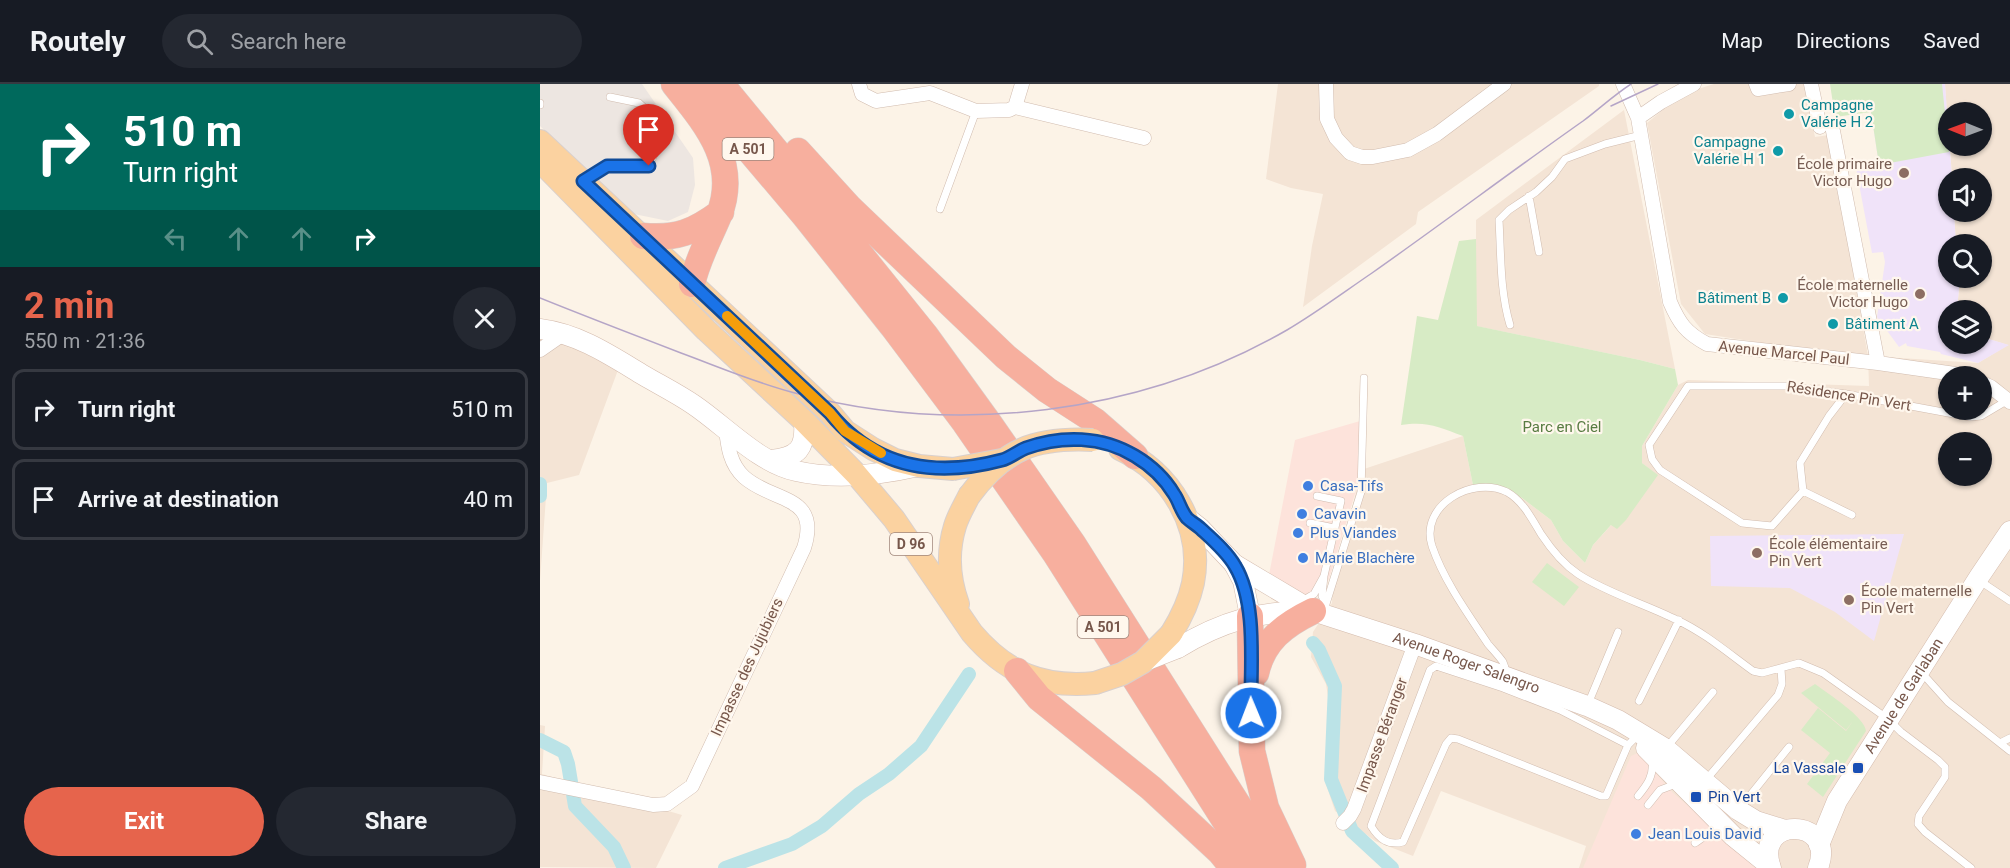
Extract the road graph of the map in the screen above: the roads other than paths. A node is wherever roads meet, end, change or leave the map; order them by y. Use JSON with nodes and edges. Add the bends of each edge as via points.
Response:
{"nodes":[{"id":1,"x":674,"y":84,"type":"edge"},
{"id":2,"x":693,"y":84,"type":"edge"},
{"id":3,"x":721,"y":84,"type":"edge"},
{"id":4,"x":736,"y":84,"type":"edge"},
{"id":5,"x":859,"y":84,"type":"edge"},
{"id":6,"x":1022,"y":84,"type":"edge"},
{"id":7,"x":1326,"y":84,"type":"edge"},
{"id":8,"x":1504,"y":84,"type":"edge"},
{"id":9,"x":1623,"y":84,"type":"edge"},
{"id":10,"x":1694,"y":84,"type":"edge"},
{"id":11,"x":1756,"y":84,"type":"edge"},
{"id":12,"x":1789,"y":84,"type":"edge"},
{"id":13,"x":1811,"y":84,"type":"edge"},
{"id":14,"x":610,"y":97,"type":"dead end"},
{"id":15,"x":1015,"y":107,"type":"junction"},
{"id":16,"x":976,"y":111,"type":"junction"},
{"id":17,"x":1638,"y":118,"type":"junction"},
{"id":18,"x":1641,"y":135,"type":"junction"},
{"id":19,"x":1144,"y":138,"type":"dead end"},
{"id":20,"x":540,"y":141,"type":"edge"},
{"id":21,"x":540,"y":161,"type":"edge"},
{"id":22,"x":583,"y":181,"type":"junction"},
{"id":23,"x":1529,"y":196,"type":"junction"},
{"id":24,"x":940,"y":209,"type":"dead end"},
{"id":25,"x":721,"y":212,"type":"junction"},
{"id":26,"x":643,"y":236,"type":"junction"},
{"id":27,"x":1539,"y":252,"type":"dead end"},
{"id":28,"x":692,"y":284,"type":"junction"},
{"id":29,"x":1510,"y":325,"type":"dead end"},
{"id":30,"x":540,"y":330,"type":"edge"},
{"id":31,"x":562,"y":334,"type":"junction"},
{"id":32,"x":540,"y":350,"type":"edge"},
{"id":33,"x":739,"y":357,"type":"junction"},
{"id":34,"x":1878,"y":363,"type":"junction"},
{"id":35,"x":1938,"y":372,"type":"edge"},
{"id":36,"x":1364,"y":378,"type":"dead end"},
{"id":37,"x":951,"y":387,"type":"junction"},
{"id":38,"x":1992,"y":388,"type":"edge"},
{"id":39,"x":1846,"y":394,"type":"junction"},
{"id":40,"x":2009,"y":400,"type":"edge"},
{"id":41,"x":797,"y":414,"type":"junction"},
{"id":42,"x":977,"y":423,"type":"junction"},
{"id":43,"x":726,"y":430,"type":"junction"},
{"id":44,"x":1094,"y":431,"type":"junction"},
{"id":45,"x":1135,"y":456,"type":"joint"},
{"id":46,"x":771,"y":460,"type":"junction"},
{"id":47,"x":1004,"y":460,"type":"junction"},
{"id":48,"x":919,"y":466,"type":"junction"},
{"id":49,"x":856,"y":474,"type":"junction"},
{"id":50,"x":1803,"y":490,"type":"junction"},
{"id":51,"x":1317,"y":496,"type":"dead end"},
{"id":52,"x":1852,"y":515,"type":"dead end"},
{"id":53,"x":1186,"y":517,"type":"junction"},
{"id":54,"x":1310,"y":523,"type":"dead end"},
{"id":55,"x":1334,"y":528,"type":"junction"},
{"id":56,"x":2010,"y":531,"type":"edge"},
{"id":57,"x":1234,"y":564,"type":"junction"},
{"id":58,"x":1323,"y":576,"type":"junction"},
{"id":59,"x":1979,"y":577,"type":"junction"},
{"id":60,"x":2010,"y":601,"type":"edge"},
{"id":61,"x":1315,"y":608,"type":"junction"},
{"id":62,"x":962,"y":616,"type":"junction"},
{"id":63,"x":1250,"y":616,"type":"junction"},
{"id":64,"x":1679,"y":620,"type":"junction"},
{"id":65,"x":1618,"y":632,"type":"dead end"},
{"id":66,"x":1174,"y":641,"type":"junction"},
{"id":67,"x":1415,"y":644,"type":"junction"},
{"id":68,"x":1781,"y":669,"type":"junction"},
{"id":69,"x":1920,"y":670,"type":"junction"},
{"id":70,"x":1017,"y":671,"type":"junction"},
{"id":71,"x":1505,"y":676,"type":"junction"},
{"id":72,"x":1713,"y":692,"type":"dead end"},
{"id":73,"x":1251,"y":694,"type":"junction"},
{"id":74,"x":1639,"y":701,"type":"dead end"},
{"id":75,"x":1587,"y":706,"type":"junction"},
{"id":76,"x":1888,"y":719,"type":"junction"},
{"id":77,"x":1618,"y":720,"type":"junction"},
{"id":78,"x":2010,"y":738,"type":"edge"},
{"id":79,"x":1636,"y":743,"type":"junction"},
{"id":80,"x":2000,"y":743,"type":"junction"},
{"id":81,"x":1789,"y":747,"type":"dead end"},
{"id":82,"x":1666,"y":749,"type":"junction"},
{"id":83,"x":2010,"y":751,"type":"edge"},
{"id":84,"x":540,"y":782,"type":"edge"},
{"id":85,"x":1704,"y":782,"type":"junction"},
{"id":86,"x":1681,"y":783,"type":"junction"},
{"id":87,"x":1638,"y":796,"type":"dead end"},
{"id":88,"x":1837,"y":801,"type":"junction"},
{"id":89,"x":1648,"y":805,"type":"dead end"},
{"id":90,"x":1738,"y":810,"type":"junction"},
{"id":91,"x":1346,"y":819,"type":"dead end"},
{"id":92,"x":1791,"y":829,"type":"junction"},
{"id":93,"x":1733,"y":836,"type":"junction"},
{"id":94,"x":1695,"y":843,"type":"dead end"},
{"id":95,"x":1822,"y":860,"type":"edge"},
{"id":96,"x":1770,"y":867,"type":"edge"},
{"id":97,"x":1233,"y":868,"type":"edge"},
{"id":98,"x":1255,"y":868,"type":"edge"},
{"id":99,"x":1278,"y":868,"type":"edge"},
{"id":100,"x":1295,"y":868,"type":"edge"},
{"id":101,"x":1971,"y":868,"type":"edge"}],
"edges":[{"from":1,"to":25,"type":"highway","via":[[717,144],[726,178]]},
{"from":2,"to":37,"type":"highway","number":"A 501","via":[[893,327]]},
{"from":3,"to":37,"type":"highway","number":"A 501","via":[[926,336]]},
{"from":4,"to":44,"type":"highway","via":[[850,208],[957,312]]},
{"from":5,"to":16,"type":"street","via":[[862,94],[876,101],[930,93]]},
{"from":6,"to":15,"type":"street"},
{"from":7,"to":8,"type":"street","via":[[1327,118],[1336,138],[1350,153],[1362,157],[1408,150],[1437,134]]},
{"from":9,"to":17,"type":"street","name":"Avenue Marcel Paul"},
{"from":10,"to":17,"type":"street"},
{"from":11,"to":12,"type":"street","via":[[1758,89]]},
{"from":13,"to":34,"type":"street","via":[[1826,129]]},
{"from":14,"to":22,"type":"lane","via":[[639,103],[651,114],[659,142],[649,166],[607,166]]},
{"from":15,"to":16,"type":"street"},
{"from":15,"to":19,"type":"street"},
{"from":16,"to":24,"type":"lane"},
{"from":17,"to":18,"type":"street","name":"Avenue Marcel Paul"},
{"from":18,"to":23,"type":"lane","via":[[1565,159],[1552,177]]},
{"from":18,"to":34,"type":"street","name":"Avenue Marcel Paul","via":[[1670,302],[1680,323],[1695,338],[1707,344]]},
{"from":20,"to":22,"type":"main road"},
{"from":21,"to":33,"type":"main road","number":"D 96"},
{"from":22,"to":26,"type":"main road"},
{"from":23,"to":27,"type":"lane"},
{"from":23,"to":29,"type":"lane","via":[[1499,220]]},
{"from":25,"to":26,"type":"highway","via":[[685,234]]},
{"from":25,"to":28,"type":"highway"},
{"from":26,"to":28,"type":"main road"},
{"from":28,"to":33,"type":"main road","via":[[692,299]]},
{"from":28,"to":48,"type":"main road","via":[[845,431],[894,460]]},
{"from":30,"to":31,"type":"main road"},
{"from":31,"to":32,"type":"street"},
{"from":31,"to":43,"type":"main road","via":[[607,353],[695,405]]},
{"from":33,"to":41,"type":"main road","number":"D 96"},
{"from":34,"to":35,"type":"street","name":"Avenue Marcel Paul"},
{"from":36,"to":61,"type":"lane","via":[[1361,492]]},
{"from":37,"to":42,"type":"highway","number":"A 501"},
{"from":38,"to":40,"type":"street"},
{"from":39,"to":40,"type":"lane","name":"Résidence Pin Vert","via":[[1970,417],[1981,416]]},
{"from":39,"to":50,"type":"lane","via":[[1800,462]]},
{"from":39,"to":50,"type":"lane","name":"Résidence Pin Vert","via":[[1786,386],[1688,386],[1649,445],[1660,470],[1742,523],[1772,526]]},
{"from":41,"to":46,"type":"main road","via":[[805,433],[798,451],[787,458]]},
{"from":41,"to":49,"type":"main road","number":"D 96"},
{"from":42,"to":98,"type":"highway","number":"A 501"},
{"from":42,"to":99,"type":"highway","number":"A 501","via":[[1073,544]]},
{"from":43,"to":46,"type":"main road"},
{"from":43,"to":84,"type":"street","name":"Impasse des Jujubiers","via":[[729,454],[744,477],[799,506],[806,515],[808,535],[692,786],[667,804],[653,805]]},
{"from":44,"to":45,"type":"highway"},
{"from":44,"to":47,"type":"main road","bridge":true,"via":[[1044,442]]},
{"from":45,"to":53,"type":"main road","via":[[1174,493]]},
{"from":46,"to":49,"type":"main road","via":[[794,471]]},
{"from":47,"to":48,"type":"main road","bridge":true,"via":[[953,469]]},
{"from":47,"to":62,"type":"main road","bridge":true,"via":[[984,476],[955,525],[950,556],[952,587]]},
{"from":48,"to":49,"type":"main road"},
{"from":49,"to":62,"type":"main road","number":"D 96","via":[[894,519]]},
{"from":50,"to":52,"type":"lane"},
{"from":51,"to":55,"type":"lane","via":[[1341,501]]},
{"from":53,"to":57,"type":"main road"},
{"from":53,"to":66,"type":"main road","via":[[1194,549],[1193,582]]},
{"from":54,"to":55,"type":"lane"},
{"from":55,"to":58,"type":"lane"},
{"from":56,"to":59,"type":"main road","name":"Avenue de Garlaban"},
{"from":57,"to":61,"type":"main road"},
{"from":57,"to":63,"type":"main road","via":[[1243,581]]},
{"from":58,"to":61,"type":"lane","via":[[1322,596]]},
{"from":58,"to":61,"type":"lane","via":[[1314,594]]},
{"from":59,"to":60,"type":"lane"},
{"from":59,"to":69,"type":"main road","name":"Avenue de Garlaban"},
{"from":61,"to":63,"type":"main road"},
{"from":61,"to":67,"type":"main road","name":"Avenue Roger Salengro"},
{"from":61,"to":73,"type":"highway","via":[[1268,643],[1258,660]]},
{"from":62,"to":70,"type":"main road","via":[[985,648]]},
{"from":63,"to":66,"type":"main road"},
{"from":63,"to":73,"type":"highway"},
{"from":64,"to":68,"type":"lane","via":[[1753,671]]},
{"from":64,"to":71,"type":"lane","via":[[1579,574],[1560,560],[1531,516],[1507,492],[1489,488],[1464,491],[1438,508],[1432,522],[1431,544],[1448,582],[1504,664]]},
{"from":64,"to":74,"type":"lane"},
{"from":65,"to":75,"type":"lane"},
{"from":66,"to":70,"type":"main road","bridge":true,"via":[[1143,663],[1095,683],[1058,684]]},
{"from":67,"to":71,"type":"main road","name":"Avenue Roger Salengro"},
{"from":67,"to":91,"type":"street","name":"Impasse Béranger"},
{"from":68,"to":76,"type":"lane","via":[[1799,663],[1823,672]]},
{"from":68,"to":85,"type":"lane","via":[[1778,695]]},
{"from":69,"to":76,"type":"main road","name":"Avenue de Garlaban"},
{"from":69,"to":80,"type":"lane","via":[[1948,702]]},
{"from":70,"to":97,"type":"highway","via":[[1039,698],[1151,788]]},
{"from":71,"to":75,"type":"main road","name":"Avenue Roger Salengro"},
{"from":72,"to":82,"type":"lane"},
{"from":73,"to":100,"type":"highway","via":[[1252,751],[1266,808]]},
{"from":75,"to":77,"type":"main road","name":"Avenue Roger Salengro"},
{"from":76,"to":88,"type":"main road","name":"Avenue de Garlaban"},
{"from":76,"to":101,"type":"lane","via":[[1945,767],[1945,777],[1919,816],[1918,824]]},
{"from":77,"to":79,"type":"main road","name":"Avenue Roger Salengro"},
{"from":77,"to":82,"type":"main road","name":"Avenue Roger Salengro"},
{"from":78,"to":80,"type":"lane"},
{"from":79,"to":79,"type":"lane","via":[[1503,688],[1436,666],[1430,670],[1371,826],[1385,842],[1403,842],[1451,738],[1600,796],[1606,796]]},
{"from":79,"to":86,"type":"main road","name":"Avenue Roger Salengro"},
{"from":79,"to":87,"type":"lane","via":[[1652,760],[1653,769]]},
{"from":80,"to":83,"type":"lane"},
{"from":81,"to":90,"type":"lane"},
{"from":82,"to":85,"type":"main road","name":"Avenue Roger Salengro"},
{"from":85,"to":86,"type":"lane"},
{"from":85,"to":90,"type":"main road","name":"Avenue Roger Salengro"},
{"from":86,"to":89,"type":"lane","via":[[1660,790]]},
{"from":86,"to":93,"type":"main road","name":"Avenue Roger Salengro"},
{"from":88,"to":92,"type":"main road","name":"Avenue de Garlaban","via":[[1819,817]]},
{"from":88,"to":95,"type":"main road","name":"Avenue de Garlaban"},
{"from":90,"to":92,"type":"main road","name":"Avenue Roger Salengro","via":[[1756,821]]},
{"from":92,"to":95,"type":"main road","via":[[1807,831],[1814,837]]},
{"from":92,"to":96,"type":"main road","via":[[1776,836],[1769,845]]},
{"from":93,"to":94,"type":"lane","via":[[1716,831]]},
{"from":93,"to":96,"type":"main road","name":"Avenue Roger Salengro"}]}
